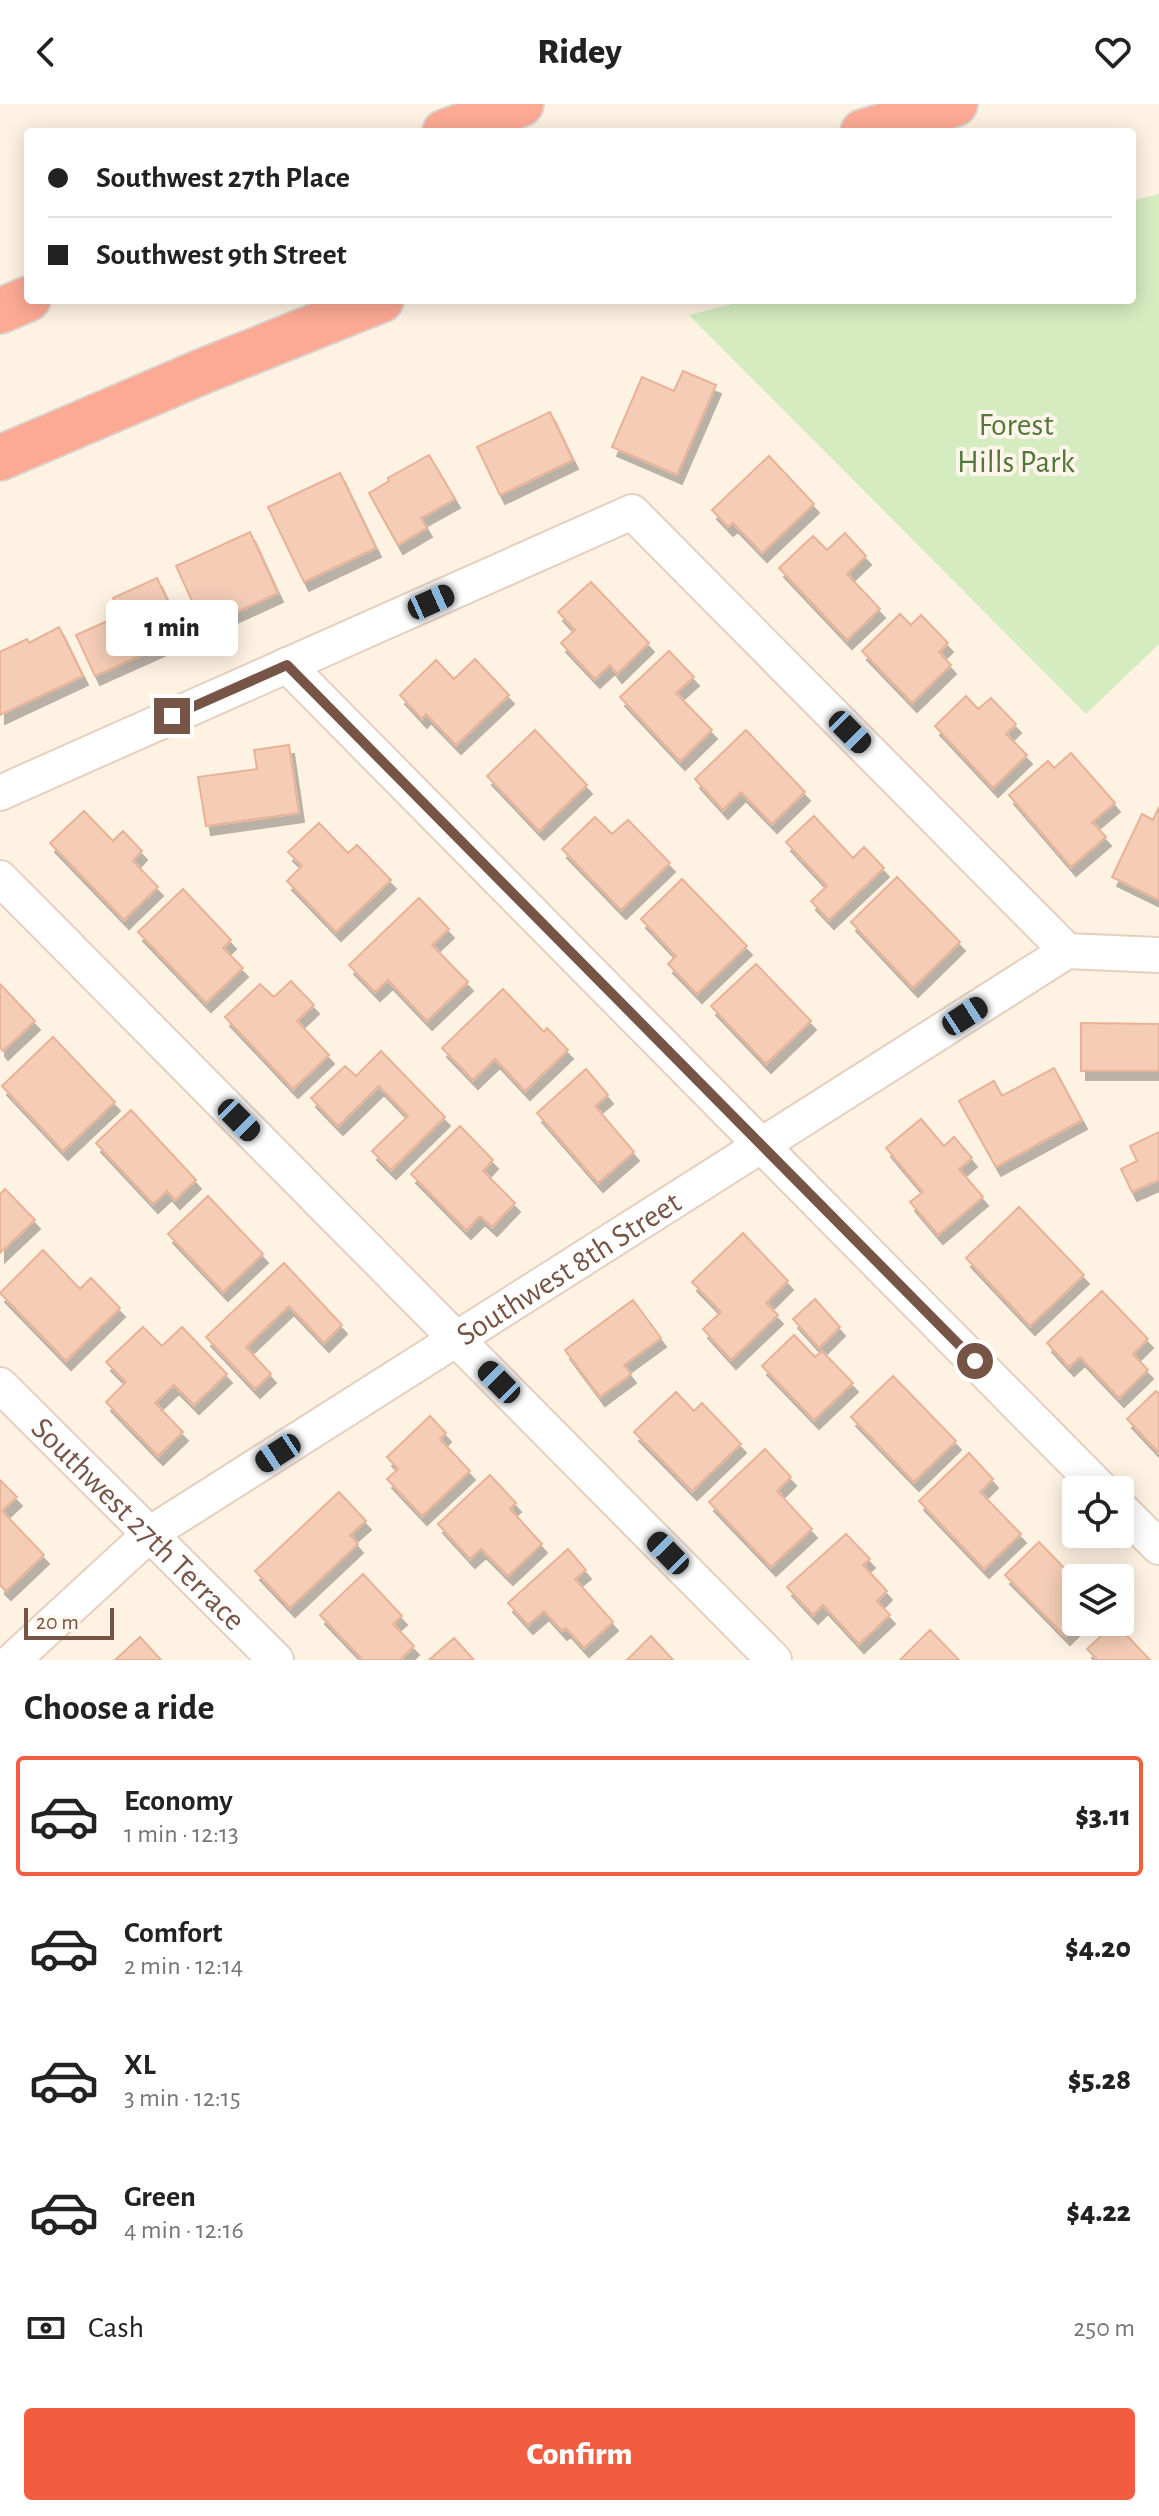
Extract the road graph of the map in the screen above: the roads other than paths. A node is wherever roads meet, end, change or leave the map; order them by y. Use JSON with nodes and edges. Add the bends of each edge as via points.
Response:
{"nodes":[{"id":1,"x":521,"y":104,"type":"edge"},
{"id":2,"x":955,"y":104,"type":"edge"},
{"id":3,"x":456,"y":128,"type":"edge"},
{"id":4,"x":876,"y":128,"type":"edge"},
{"id":5,"x":24,"y":301,"type":"edge"},
{"id":6,"x":371,"y":304,"type":"edge"},
{"id":7,"x":0,"y":311,"type":"edge"},
{"id":8,"x":0,"y":458,"type":"edge"},
{"id":9,"x":287,"y":665,"type":"junction"},
{"id":10,"x":0,"y":793,"type":"edge"},
{"id":11,"x":0,"y":878,"type":"edge"},
{"id":12,"x":1067,"y":951,"type":"junction"},
{"id":13,"x":1159,"y":955,"type":"edge"},
{"id":14,"x":762,"y":1145,"type":"junction"},
{"id":15,"x":456,"y":1339,"type":"junction"},
{"id":16,"x":0,"y":1385,"type":"edge"},
{"id":17,"x":1088,"y":1476,"type":"edge"},
{"id":18,"x":1134,"y":1522,"type":"edge"},
{"id":19,"x":151,"y":1533,"type":"junction"},
{"id":20,"x":1159,"y":1547,"type":"edge"},
{"id":21,"x":13,"y":1660,"type":"edge"},
{"id":22,"x":276,"y":1660,"type":"edge"},
{"id":23,"x":774,"y":1660,"type":"edge"}],
"edges":[{"from":1,"to":3,"type":"highway"},
{"from":2,"to":4,"type":"highway"},
{"from":5,"to":7,"type":"highway"},
{"from":6,"to":8,"type":"highway"},
{"from":9,"to":10,"type":"street"},
{"from":9,"to":12,"type":"street","via":[[632,512]]},
{"from":9,"to":14,"type":"street"},
{"from":11,"to":15,"type":"street"},
{"from":12,"to":13,"type":"street"},
{"from":12,"to":14,"type":"street","name":"Southwest 8th Street"},
{"from":14,"to":15,"type":"street","name":"Southwest 8th Street"},
{"from":14,"to":17,"type":"street"},
{"from":15,"to":19,"type":"street","name":"Southwest 8th Street"},
{"from":15,"to":23,"type":"street"},
{"from":16,"to":19,"type":"street","name":"Southwest 27th Terrace"},
{"from":18,"to":20,"type":"street"},
{"from":19,"to":21,"type":"street","name":"Southwest 8th Street"},
{"from":19,"to":22,"type":"street","name":"Southwest 27th Terrace"}]}
